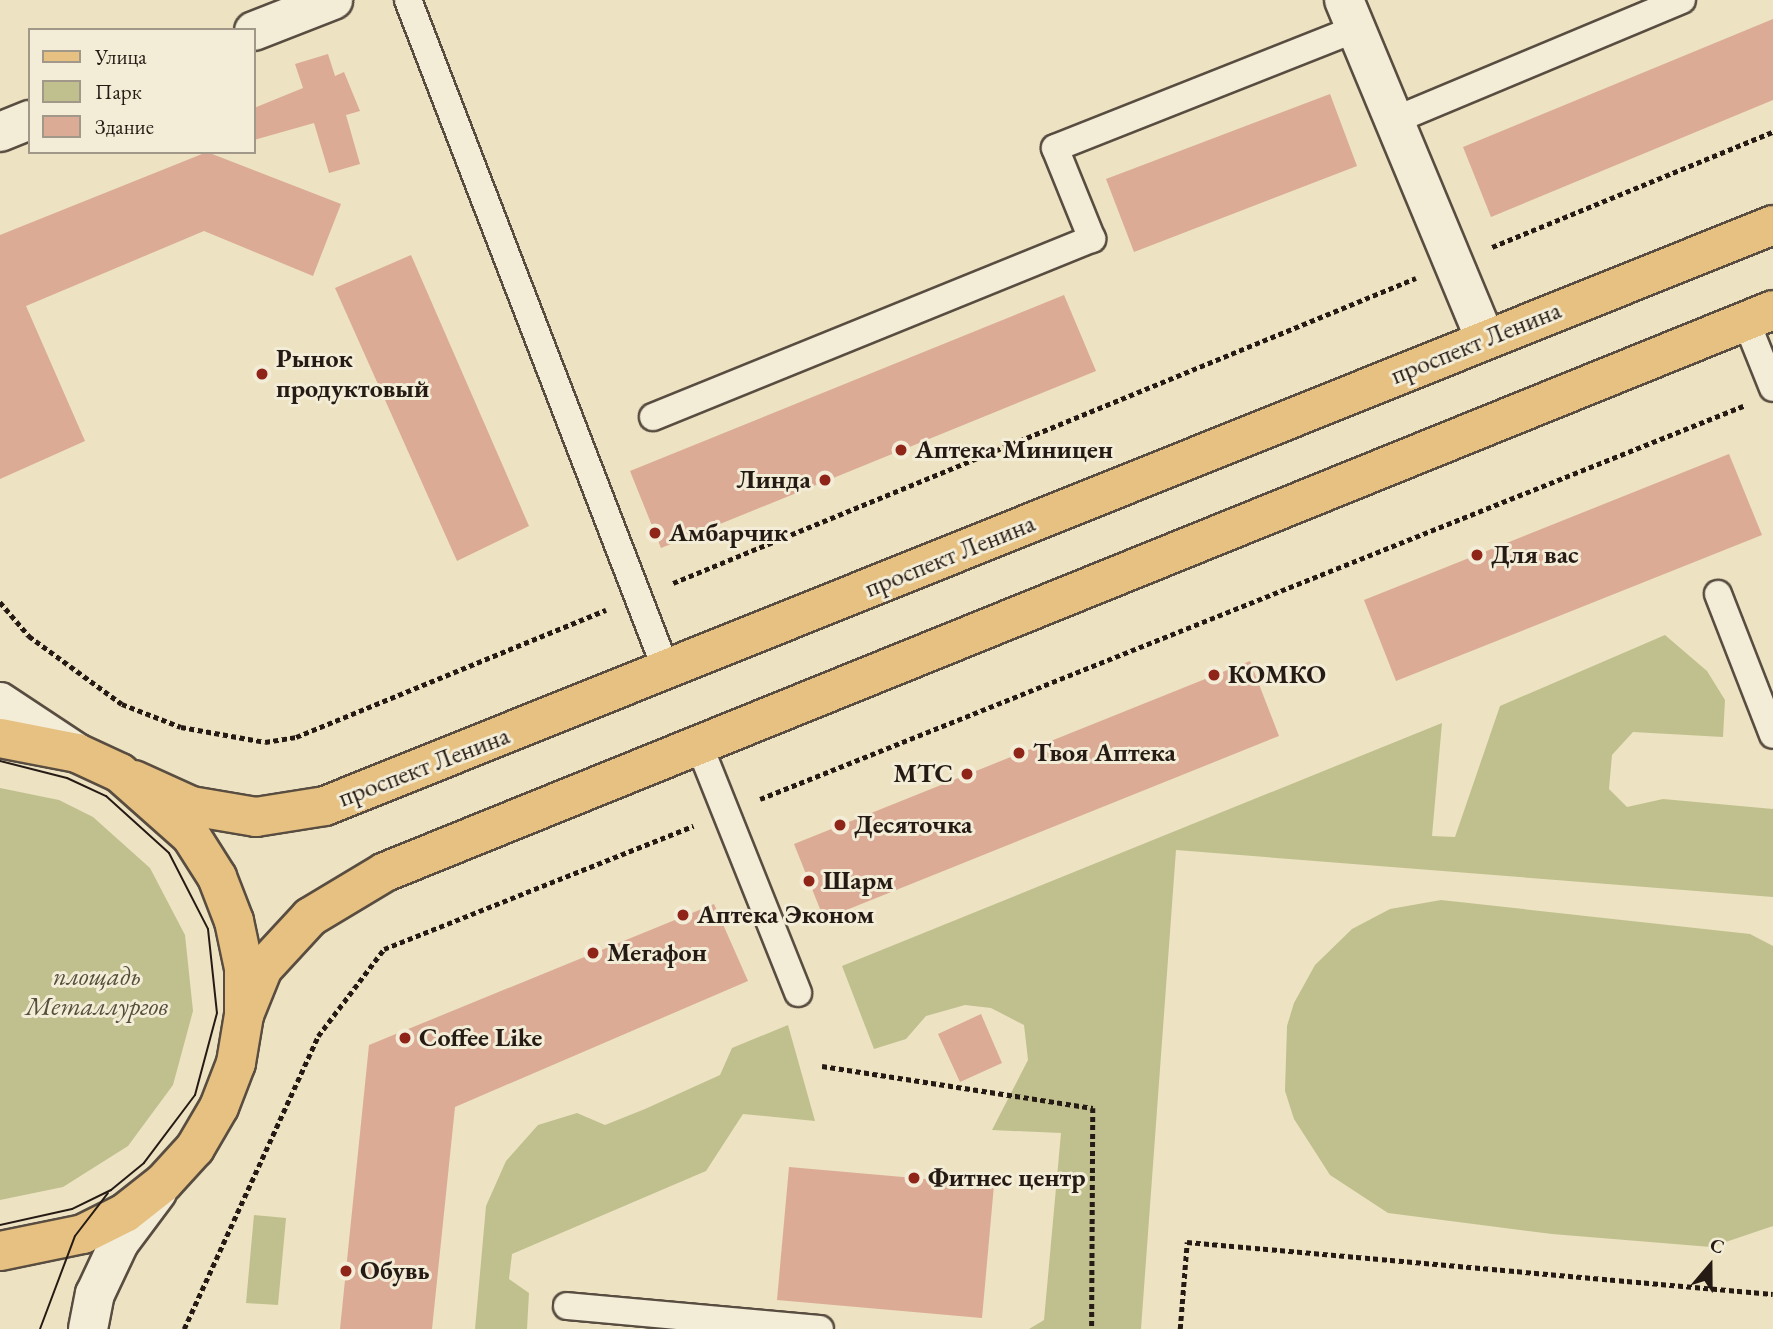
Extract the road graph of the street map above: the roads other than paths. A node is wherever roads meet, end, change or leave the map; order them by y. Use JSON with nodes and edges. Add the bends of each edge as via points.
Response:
{"nodes":[{"id":1,"x":333,"y":0,"type":"edge"},
{"id":2,"x":408,"y":0,"type":"edge"},
{"id":3,"x":1682,"y":0,"type":"edge"},
{"id":4,"x":1350,"y":14,"type":"edge"},
{"id":5,"x":256,"y":31,"type":"edge"},
{"id":6,"x":1395,"y":120,"type":"junction"},
{"id":7,"x":28,"y":121,"type":"edge"},
{"id":8,"x":0,"y":132,"type":"edge"},
{"id":9,"x":1773,"y":225,"type":"edge"},
{"id":10,"x":1760,"y":316,"type":"edge"},
{"id":11,"x":1485,"y":339,"type":"junction"},
{"id":12,"x":1773,"y":387,"type":"edge"},
{"id":13,"x":653,"y":417,"type":"dead end"},
{"id":14,"x":1718,"y":594,"type":"dead end"},
{"id":15,"x":667,"y":672,"type":"junction"},
{"id":16,"x":0,"y":702,"type":"edge"},
{"id":17,"x":1773,"y":734,"type":"edge"},
{"id":18,"x":0,"y":738,"type":"edge"},
{"id":19,"x":699,"y":745,"type":"junction"},
{"id":20,"x":77,"y":753,"type":"junction"},
{"id":21,"x":120,"y":774,"type":"junction"},
{"id":22,"x":798,"y":993,"type":"dead end"},
{"id":23,"x":244,"y":1015,"type":"junction"},
{"id":24,"x":163,"y":1183,"type":"junction"},
{"id":25,"x":0,"y":1251,"type":"edge"},
{"id":26,"x":567,"y":1306,"type":"dead end"},
{"id":27,"x":88,"y":1329,"type":"edge"},
{"id":28,"x":820,"y":1329,"type":"edge"}],
"edges":[{"from":1,"to":5,"type":"street"},
{"from":2,"to":15,"type":"lane"},
{"from":3,"to":6,"type":"lane"},
{"from":4,"to":6,"type":"street"},
{"from":4,"to":13,"type":"lane","via":[[1055,148],[1092,239]]},
{"from":6,"to":11,"type":"street"},
{"from":7,"to":8,"type":"street"},
{"from":9,"to":11,"type":"main road","name":"проспект Ленина"},
{"from":10,"to":12,"type":"lane"},
{"from":10,"to":19,"type":"main road"},
{"from":11,"to":15,"type":"main road","name":"проспект Ленина"},
{"from":14,"to":17,"type":"lane"},
{"from":15,"to":21,"type":"main road","name":"проспект Ленина","via":[[325,806],[256,817],[191,806]]},
{"from":16,"to":20,"type":"street"},
{"from":18,"to":20,"type":"main road"},
{"from":19,"to":22,"type":"lane"},
{"from":19,"to":23,"type":"main road","via":[[358,887],[310,917],[263,968]]},
{"from":20,"to":21,"type":"main road"},
{"from":21,"to":23,"type":"main road","via":[[191,836],[217,877],[244,968]]},
{"from":23,"to":24,"type":"main road","via":[[236,1063],[219,1107],[195,1148]]},
{"from":24,"to":25,"type":"main road","via":[[125,1213],[83,1234]]},
{"from":24,"to":27,"type":"street","via":[[119,1243],[95,1294]]},
{"from":26,"to":28,"type":"lane"}]}
